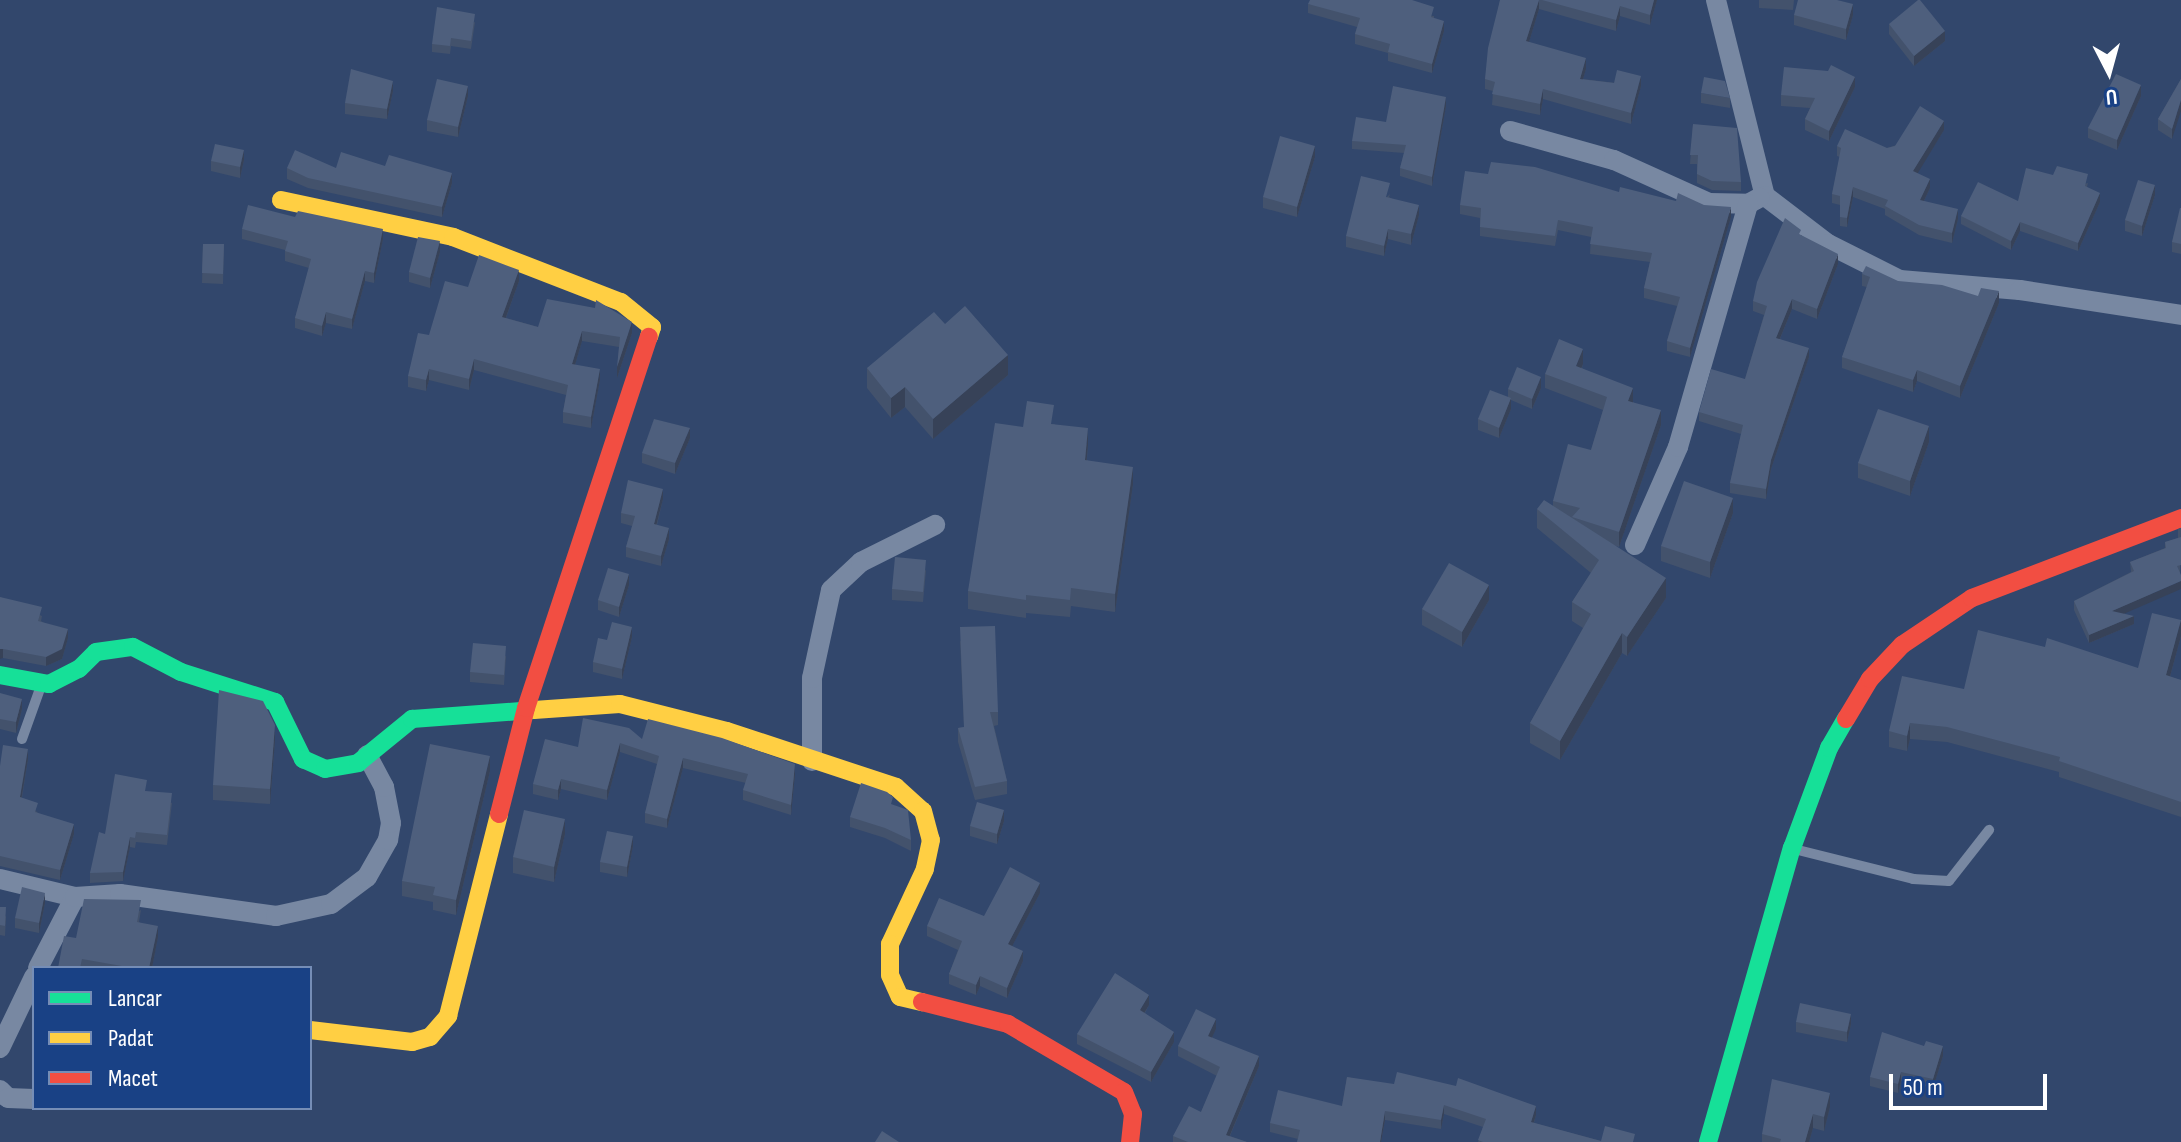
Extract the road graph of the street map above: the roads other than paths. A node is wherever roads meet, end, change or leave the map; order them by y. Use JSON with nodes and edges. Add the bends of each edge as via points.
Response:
{"nodes":[{"id":1,"x":1716,"y":0,"type":"edge"},
{"id":2,"x":1510,"y":131,"type":"dead end"},
{"id":3,"x":281,"y":200,"type":"dead end"},
{"id":4,"x":1757,"y":200,"type":"junction"},
{"id":5,"x":2181,"y":315,"type":"edge"},
{"id":6,"x":2181,"y":518,"type":"edge"},
{"id":7,"x":935,"y":525,"type":"dead end"},
{"id":8,"x":1635,"y":545,"type":"dead end"},
{"id":9,"x":0,"y":675,"type":"edge"},
{"id":10,"x":42,"y":684,"type":"junction"},
{"id":11,"x":526,"y":708,"type":"junction"},
{"id":12,"x":22,"y":739,"type":"dead end"},
{"id":13,"x":367,"y":755,"type":"junction"},
{"id":14,"x":812,"y":761,"type":"junction"},
{"id":15,"x":1989,"y":830,"type":"dead end"},
{"id":16,"x":1792,"y":848,"type":"junction"},
{"id":17,"x":0,"y":879,"type":"edge"},
{"id":18,"x":75,"y":897,"type":"junction"},
{"id":19,"x":39,"y":966,"type":"edge"},
{"id":20,"x":32,"y":981,"type":"edge"},
{"id":21,"x":312,"y":1030,"type":"edge"},
{"id":22,"x":0,"y":1048,"type":"edge"},
{"id":23,"x":0,"y":1090,"type":"edge"},
{"id":24,"x":32,"y":1099,"type":"edge"},
{"id":25,"x":1130,"y":1142,"type":"edge"},
{"id":26,"x":1708,"y":1142,"type":"edge"}],
"edges":[{"from":1,"to":4,"type":"street"},
{"from":2,"to":4,"type":"street","via":[[1614,160],[1692,198]]},
{"from":3,"to":11,"type":"street","via":[[453,237],[621,302],[652,327]]},
{"from":4,"to":5,"type":"street","via":[[1900,280],[2020,290]]},
{"from":4,"to":8,"type":"street","via":[[1678,447]]},
{"from":6,"to":16,"type":"street","via":[[1972,598],[1902,645],[1850,707]]},
{"from":7,"to":14,"type":"street","via":[[861,562],[831,590],[812,678]]},
{"from":9,"to":10,"type":"street"},
{"from":10,"to":12,"type":"lane"},
{"from":10,"to":13,"type":"street","via":[[65,679],[96,652],[133,647],[181,672],[275,702],[297,750],[312,765],[334,770]]},
{"from":11,"to":13,"type":"street","via":[[412,719]]},
{"from":11,"to":14,"type":"street","via":[[620,704],[727,731]]},
{"from":11,"to":21,"type":"street","via":[[456,998],[442,1027],[412,1042]]},
{"from":13,"to":18,"type":"street","via":[[384,787],[391,823],[388,840],[367,877],[331,904],[276,916],[120,894]]},
{"from":14,"to":25,"type":"street","via":[[896,787],[913,799],[928,823],[929,855],[887,960],[900,997],[1008,1024],[1124,1092],[1133,1114]]},
{"from":15,"to":16,"type":"lane","via":[[1949,881],[1913,879]]},
{"from":16,"to":26,"type":"street"},
{"from":17,"to":18,"type":"street"},
{"from":18,"to":19,"type":"street"},
{"from":20,"to":22,"type":"street"},
{"from":23,"to":24,"type":"street","via":[[8,1098]]}]}
